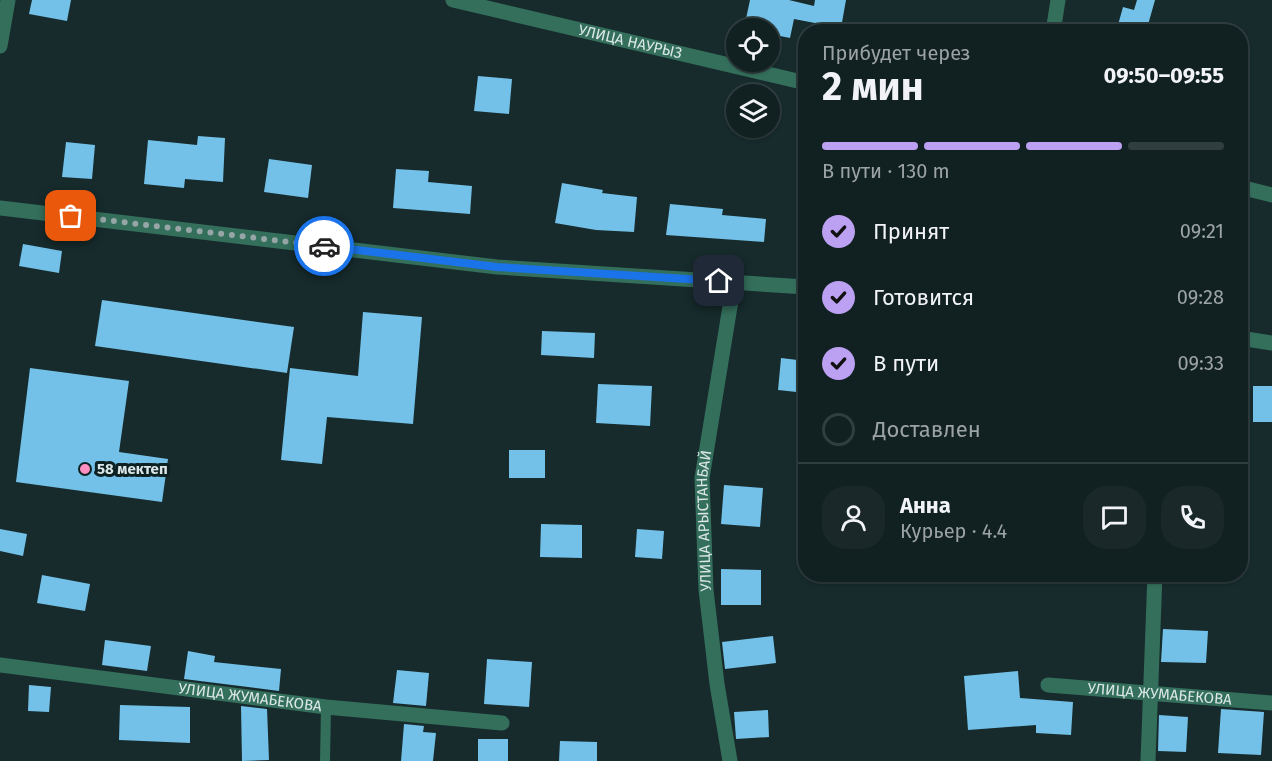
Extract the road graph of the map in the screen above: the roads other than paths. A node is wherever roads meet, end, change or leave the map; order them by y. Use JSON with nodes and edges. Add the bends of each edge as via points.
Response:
{"nodes":[{"id":1,"x":8,"y":0,"type":"edge"},
{"id":2,"x":453,"y":0,"type":"edge"},
{"id":3,"x":1058,"y":0,"type":"edge"},
{"id":4,"x":1054,"y":24,"type":"edge"},
{"id":5,"x":0,"y":46,"type":"edge"},
{"id":6,"x":798,"y":81,"type":"edge"},
{"id":7,"x":1248,"y":189,"type":"edge"},
{"id":8,"x":1272,"y":195,"type":"edge"},
{"id":9,"x":0,"y":208,"type":"edge"},
{"id":10,"x":734,"y":282,"type":"junction"},
{"id":11,"x":798,"y":286,"type":"edge"},
{"id":12,"x":1248,"y":339,"type":"edge"},
{"id":13,"x":1272,"y":343,"type":"edge"},
{"id":14,"x":1155,"y":582,"type":"edge"},
{"id":15,"x":0,"y":665,"type":"edge"},
{"id":16,"x":1048,"y":685,"type":"dead end"},
{"id":17,"x":1151,"y":694,"type":"junction"},
{"id":18,"x":1272,"y":703,"type":"edge"},
{"id":19,"x":326,"y":707,"type":"junction"},
{"id":20,"x":502,"y":723,"type":"dead end"},
{"id":21,"x":325,"y":761,"type":"edge"},
{"id":22,"x":730,"y":761,"type":"edge"},
{"id":23,"x":1148,"y":761,"type":"edge"}],
"edges":[{"from":1,"to":5,"type":"street"},
{"from":2,"to":6,"type":"street","name":"УЛИЦА НАУРЫЗ"},
{"from":3,"to":4,"type":"street"},
{"from":7,"to":8,"type":"street"},
{"from":9,"to":10,"type":"street","via":[[497,267]]},
{"from":10,"to":11,"type":"street"},
{"from":10,"to":22,"type":"street","name":"УЛИЦА АРЫСТАНБАЙ","via":[[702,478],[706,590]]},
{"from":12,"to":13,"type":"street"},
{"from":14,"to":17,"type":"street"},
{"from":15,"to":19,"type":"street","name":"УЛИЦА ЖУМАБЕКОВА"},
{"from":16,"to":17,"type":"street","name":"УЛИЦА ЖУМАБЕКОВА"},
{"from":17,"to":18,"type":"street","name":"УЛИЦА ЖУМАБЕКОВА"},
{"from":17,"to":23,"type":"street"},
{"from":19,"to":20,"type":"street","name":"УЛИЦА ЖУМАБЕКОВА"},
{"from":19,"to":21,"type":"lane"}]}
